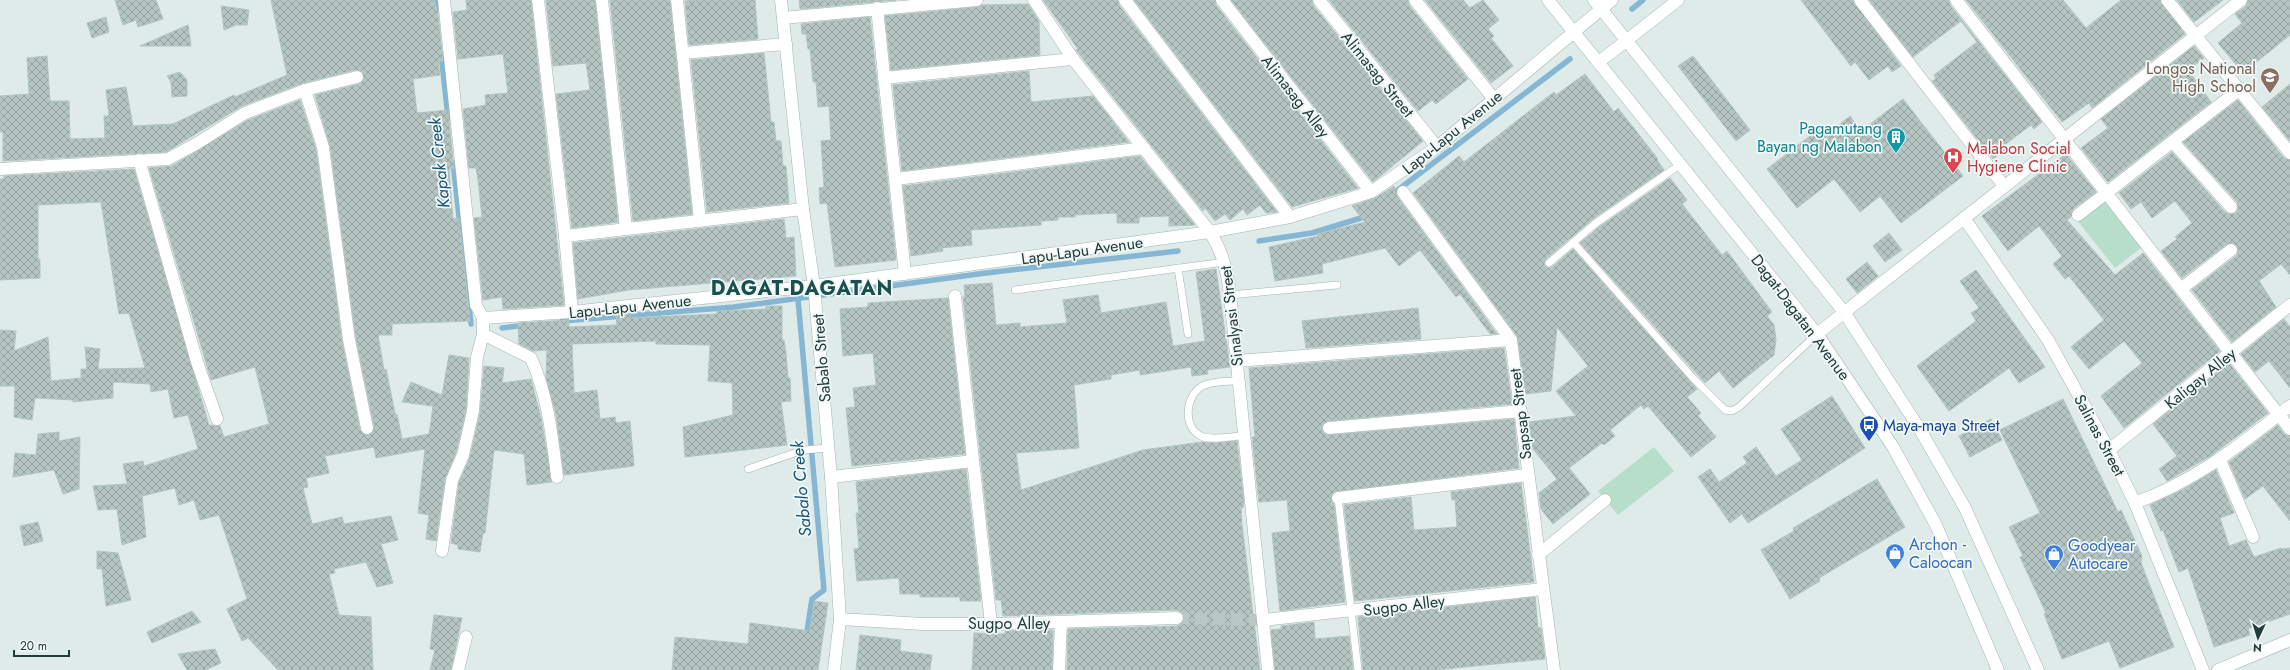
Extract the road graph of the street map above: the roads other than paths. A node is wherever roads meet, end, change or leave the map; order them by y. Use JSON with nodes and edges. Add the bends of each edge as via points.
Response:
{"nodes":[{"id":1,"x":444,"y":0,"type":"edge"},
{"id":2,"x":538,"y":0,"type":"edge"},
{"id":3,"x":602,"y":0,"type":"edge"},
{"id":4,"x":677,"y":0,"type":"edge"},
{"id":5,"x":782,"y":0,"type":"edge"},
{"id":6,"x":977,"y":0,"type":"edge"},
{"id":7,"x":1034,"y":0,"type":"edge"},
{"id":8,"x":1125,"y":0,"type":"edge"},
{"id":9,"x":1222,"y":0,"type":"edge"},
{"id":10,"x":1319,"y":0,"type":"edge"},
{"id":11,"x":1415,"y":0,"type":"edge"},
{"id":12,"x":1548,"y":0,"type":"edge"},
{"id":13,"x":1612,"y":0,"type":"edge"},
{"id":14,"x":1678,"y":0,"type":"edge"},
{"id":15,"x":1860,"y":0,"type":"edge"},
{"id":16,"x":1956,"y":0,"type":"edge"},
{"id":17,"x":2167,"y":0,"type":"edge"},
{"id":18,"x":2241,"y":0,"type":"edge"},
{"id":19,"x":1598,"y":4,"type":"edge"},
{"id":20,"x":877,"y":8,"type":"junction"},
{"id":21,"x":783,"y":18,"type":"junction"},
{"id":22,"x":1573,"y":33,"type":"junction"},
{"id":23,"x":2196,"y":36,"type":"junction"},
{"id":24,"x":1628,"y":40,"type":"junction"},
{"id":25,"x":786,"y":44,"type":"junction"},
{"id":26,"x":683,"y":53,"type":"junction"},
{"id":27,"x":1073,"y":59,"type":"junction"},
{"id":28,"x":1599,"y":62,"type":"junction"},
{"id":29,"x":357,"y":77,"type":"dead end"},
{"id":30,"x":884,"y":78,"type":"junction"},
{"id":31,"x":2240,"y":89,"type":"junction"},
{"id":32,"x":305,"y":90,"type":"junction"},
{"id":33,"x":1493,"y":98,"type":"junction"},
{"id":34,"x":2065,"y":139,"type":"junction"},
{"id":35,"x":2173,"y":142,"type":"junction"},
{"id":36,"x":1437,"y":147,"type":"junction"},
{"id":37,"x":1144,"y":148,"type":"junction"},
{"id":38,"x":2290,"y":153,"type":"edge"},
{"id":39,"x":139,"y":160,"type":"junction"},
{"id":40,"x":1680,"y":164,"type":"junction"},
{"id":41,"x":0,"y":169,"type":"edge"},
{"id":42,"x":896,"y":179,"type":"junction"},
{"id":43,"x":2004,"y":186,"type":"junction"},
{"id":44,"x":1371,"y":192,"type":"junction"},
{"id":45,"x":1403,"y":192,"type":"dead end"},
{"id":46,"x":2106,"y":194,"type":"junction"},
{"id":47,"x":2231,"y":207,"type":"dead end"},
{"id":48,"x":803,"y":209,"type":"junction"},
{"id":49,"x":2078,"y":215,"type":"dead end"},
{"id":50,"x":1290,"y":217,"type":"junction"},
{"id":51,"x":1964,"y":218,"type":"junction"},
{"id":52,"x":700,"y":221,"type":"junction"},
{"id":53,"x":626,"y":229,"type":"junction"},
{"id":54,"x":1210,"y":232,"type":"junction"},
{"id":55,"x":565,"y":236,"type":"junction"},
{"id":56,"x":1573,"y":242,"type":"junction"},
{"id":57,"x":2231,"y":250,"type":"dead end"},
{"id":58,"x":1226,"y":262,"type":"junction"},
{"id":59,"x":1549,"y":263,"type":"dead end"},
{"id":60,"x":1178,"y":268,"type":"junction"},
{"id":61,"x":905,"y":274,"type":"junction"},
{"id":62,"x":1337,"y":285,"type":"dead end"},
{"id":63,"x":814,"y":286,"type":"junction"},
{"id":64,"x":2181,"y":289,"type":"junction"},
{"id":65,"x":1015,"y":290,"type":"dead end"},
{"id":66,"x":1230,"y":295,"type":"junction"},
{"id":67,"x":955,"y":296,"type":"dead end"},
{"id":68,"x":2290,"y":305,"type":"edge"},
{"id":69,"x":572,"y":312,"type":"junction"},
{"id":70,"x":1844,"y":312,"type":"junction"},
{"id":71,"x":483,"y":318,"type":"junction"},
{"id":72,"x":483,"y":334,"type":"junction"},
{"id":73,"x":1188,"y":334,"type":"dead end"},
{"id":74,"x":1817,"y":334,"type":"junction"},
{"id":75,"x":1511,"y":340,"type":"junction"},
{"id":76,"x":2231,"y":353,"type":"junction"},
{"id":77,"x":1237,"y":361,"type":"junction"},
{"id":78,"x":1239,"y":381,"type":"junction"},
{"id":79,"x":2290,"y":406,"type":"edge"},
{"id":80,"x":1521,"y":411,"type":"junction"},
{"id":81,"x":2279,"y":415,"type":"junction"},
{"id":82,"x":217,"y":420,"type":"dead end"},
{"id":83,"x":368,"y":428,"type":"dead end"},
{"id":84,"x":1330,"y":428,"type":"dead end"},
{"id":85,"x":2290,"y":429,"type":"edge"},
{"id":86,"x":1244,"y":436,"type":"junction"},
{"id":87,"x":829,"y":448,"type":"junction"},
{"id":88,"x":2109,"y":450,"type":"junction"},
{"id":89,"x":2220,"y":460,"type":"junction"},
{"id":90,"x":973,"y":461,"type":"junction"},
{"id":91,"x":748,"y":469,"type":"dead end"},
{"id":92,"x":1527,"y":475,"type":"junction"},
{"id":93,"x":557,"y":477,"type":"dead end"},
{"id":94,"x":832,"y":477,"type":"junction"},
{"id":95,"x":1338,"y":498,"type":"joint"},
{"id":96,"x":1605,"y":500,"type":"dead end"},
{"id":97,"x":2135,"y":503,"type":"junction"},
{"id":98,"x":2253,"y":537,"type":"dead end"},
{"id":99,"x":442,"y":551,"type":"dead end"},
{"id":100,"x":1538,"y":555,"type":"junction"},
{"id":101,"x":1543,"y":589,"type":"junction"},
{"id":102,"x":1350,"y":612,"type":"junction"},
{"id":103,"x":1177,"y":618,"type":"tunnel mouth"},
{"id":104,"x":840,"y":619,"type":"junction"},
{"id":105,"x":1264,"y":620,"type":"junction"},
{"id":106,"x":1061,"y":623,"type":"junction"},
{"id":107,"x":991,"y":624,"type":"junction"},
{"id":108,"x":466,"y":637,"type":"dead end"},
{"id":109,"x":2290,"y":640,"type":"edge"},
{"id":110,"x":458,"y":670,"type":"edge"},
{"id":111,"x":834,"y":670,"type":"edge"},
{"id":112,"x":1059,"y":670,"type":"edge"},
{"id":113,"x":1268,"y":670,"type":"edge"},
{"id":114,"x":1358,"y":670,"type":"edge"},
{"id":115,"x":1554,"y":670,"type":"edge"},
{"id":116,"x":1998,"y":670,"type":"edge"},
{"id":117,"x":2038,"y":670,"type":"edge"},
{"id":118,"x":2204,"y":670,"type":"edge"},
{"id":119,"x":2218,"y":670,"type":"edge"}],
"edges":[{"from":1,"to":71,"type":"street","via":[[476,305]]},
{"from":2,"to":55,"type":"street"},
{"from":3,"to":53,"type":"street"},
{"from":4,"to":26,"type":"street"},
{"from":5,"to":21,"type":"street","name":"Sabalo Street"},
{"from":6,"to":20,"type":"street"},
{"from":7,"to":27,"type":"street","name":"Sinalyasi Street"},
{"from":8,"to":50,"type":"street"},
{"from":9,"to":44,"type":"street","name":"Alimasag Alley"},
{"from":10,"to":36,"type":"street","name":"Alimasag Street"},
{"from":11,"to":33,"type":"street"},
{"from":12,"to":22,"type":"street","name":"Dagat-Dagatan Avenue"},
{"from":13,"to":19,"type":"street","name":"Lapu-Lapu Avenue"},
{"from":14,"to":24,"type":"street"},
{"from":15,"to":43,"type":"street"},
{"from":16,"to":34,"type":"street"},
{"from":17,"to":23,"type":"street"},
{"from":18,"to":23,"type":"street"},
{"from":19,"to":22,"type":"street","name":"Lapu-Lapu Avenue"},
{"from":19,"to":24,"type":"street","name":"Dagat-Dagatan Avenue"},
{"from":20,"to":21,"type":"street"},
{"from":20,"to":30,"type":"street"},
{"from":21,"to":25,"type":"street","name":"Sabalo Street"},
{"from":22,"to":28,"type":"street","name":"Dagat-Dagatan Avenue"},
{"from":22,"to":33,"type":"street","name":"Lapu-Lapu Avenue"},
{"from":23,"to":31,"type":"street"},
{"from":23,"to":34,"type":"street"},
{"from":24,"to":28,"type":"street"},
{"from":24,"to":70,"type":"street","name":"Dagat-Dagatan Avenue"},
{"from":25,"to":26,"type":"street"},
{"from":25,"to":48,"type":"street","name":"Sabalo Street"},
{"from":26,"to":52,"type":"street"},
{"from":27,"to":30,"type":"street"},
{"from":27,"to":37,"type":"street","name":"Sinalyasi Street"},
{"from":28,"to":40,"type":"street","name":"Dagat-Dagatan Avenue"},
{"from":29,"to":32,"type":"street"},
{"from":30,"to":42,"type":"street"},
{"from":31,"to":35,"type":"street"},
{"from":31,"to":38,"type":"street"},
{"from":32,"to":39,"type":"street","via":[[245,113],[196,144],[168,158]]},
{"from":32,"to":83,"type":"street","via":[[323,148],[348,340]]},
{"from":33,"to":36,"type":"street","name":"Lapu-Lapu Avenue"},
{"from":34,"to":43,"type":"street"},
{"from":34,"to":46,"type":"street"},
{"from":35,"to":46,"type":"street"},
{"from":35,"to":47,"type":"street"},
{"from":36,"to":44,"type":"street","name":"Lapu-Lapu Avenue"},
{"from":37,"to":42,"type":"street"},
{"from":37,"to":54,"type":"street","name":"Sinalyasi Street"},
{"from":39,"to":41,"type":"street"},
{"from":39,"to":82,"type":"street","via":[[197,362]]},
{"from":40,"to":56,"type":"lane"},
{"from":40,"to":74,"type":"street","name":"Dagat-Dagatan Avenue"},
{"from":42,"to":61,"type":"street"},
{"from":43,"to":51,"type":"street"},
{"from":44,"to":50,"type":"street","name":"Lapu-Lapu Avenue"},
{"from":45,"to":75,"type":"street","name":"Sapsap Street"},
{"from":46,"to":49,"type":"street"},
{"from":46,"to":64,"type":"street"},
{"from":48,"to":52,"type":"street"},
{"from":48,"to":63,"type":"street","name":"Sabalo Street"},
{"from":50,"to":54,"type":"street","name":"Lapu-Lapu Avenue"},
{"from":51,"to":70,"type":"street"},
{"from":51,"to":88,"type":"street","name":"Salinas Street","via":[[2048,340]]},
{"from":52,"to":53,"type":"street"},
{"from":53,"to":55,"type":"street"},
{"from":54,"to":58,"type":"street","name":"Sinalyasi Street"},
{"from":54,"to":61,"type":"street","name":"Lapu-Lapu Avenue"},
{"from":55,"to":69,"type":"street"},
{"from":56,"to":59,"type":"lane"},
{"from":56,"to":74,"type":"lane","via":[[1692,377],[1725,410],[1732,411],[1740,407]]},
{"from":57,"to":64,"type":"street"},
{"from":58,"to":60,"type":"lane"},
{"from":58,"to":66,"type":"street","name":"Sinalyasi Street"},
{"from":60,"to":65,"type":"lane"},
{"from":60,"to":73,"type":"lane"},
{"from":61,"to":63,"type":"street","name":"Lapu-Lapu Avenue"},
{"from":62,"to":66,"type":"lane"},
{"from":63,"to":69,"type":"street","name":"Lapu-Lapu Avenue"},
{"from":63,"to":87,"type":"street","name":"Sabalo Street"},
{"from":64,"to":76,"type":"street"},
{"from":66,"to":77,"type":"street","name":"Sinalyasi Street"},
{"from":67,"to":90,"type":"street"},
{"from":68,"to":76,"type":"street","name":"Kaligay Alley"},
{"from":69,"to":71,"type":"street","name":"Lapu-Lapu Avenue"},
{"from":70,"to":74,"type":"street"},
{"from":70,"to":117,"type":"street","name":"Dagat-Dagatan Avenue","via":[[1919,428],[1964,508]]},
{"from":71,"to":72,"type":"street"},
{"from":72,"to":93,"type":"street","via":[[532,358],[540,377],[549,417]]},
{"from":72,"to":99,"type":"street","via":[[477,357],[473,411],[464,455],[452,480]]},
{"from":74,"to":116,"type":"street","name":"Dagat-Dagatan Avenue","via":[[1893,447],[1936,525]]},
{"from":75,"to":77,"type":"street"},
{"from":75,"to":80,"type":"street","name":"Sapsap Street"},
{"from":76,"to":81,"type":"street"},
{"from":76,"to":88,"type":"street","name":"Kaligay Alley"},
{"from":77,"to":78,"type":"street","name":"Sinalyasi Street"},
{"from":78,"to":86,"type":"street","name":"Sinalyasi Street"},
{"from":78,"to":86,"type":"lane","via":[[1205,385],[1196,392],[1188,407],[1193,430],[1201,436]]},
{"from":79,"to":81,"type":"street"},
{"from":80,"to":84,"type":"street"},
{"from":80,"to":92,"type":"street","name":"Sapsap Street"},
{"from":81,"to":85,"type":"street"},
{"from":81,"to":89,"type":"street"},
{"from":86,"to":105,"type":"street","name":"Sinalyasi Street"},
{"from":87,"to":91,"type":"lane","via":[[803,450]]},
{"from":87,"to":94,"type":"street","name":"Sabalo Street"},
{"from":88,"to":97,"type":"street","name":"Salinas Street"},
{"from":89,"to":97,"type":"street","via":[[2194,477]]},
{"from":89,"to":98,"type":"street"},
{"from":90,"to":94,"type":"street"},
{"from":90,"to":107,"type":"street"},
{"from":92,"to":95,"type":"street"},
{"from":92,"to":100,"type":"street","name":"Sapsap Street"},
{"from":94,"to":104,"type":"street","name":"Sabalo Street"},
{"from":95,"to":102,"type":"lane"},
{"from":96,"to":100,"type":"street"},
{"from":97,"to":118,"type":"street","name":"Salinas Street"},
{"from":100,"to":101,"type":"street","name":"Sapsap Street"},
{"from":101,"to":102,"type":"street","name":"Sugpo Alley"},
{"from":101,"to":115,"type":"street","name":"Sapsap Street"},
{"from":102,"to":105,"type":"street","name":"Sugpo Alley"},
{"from":102,"to":114,"type":"lane"},
{"from":103,"to":106,"type":"street","name":"Sugpo Alley"},
{"from":104,"to":107,"type":"street","name":"Sugpo Alley","via":[[923,624]]},
{"from":104,"to":111,"type":"street","name":"Sabalo Street"},
{"from":105,"to":113,"type":"street","name":"Sinalyasi Street"},
{"from":106,"to":107,"type":"street","name":"Sugpo Alley"},
{"from":106,"to":112,"type":"street"},
{"from":108,"to":110,"type":"street"},
{"from":109,"to":119,"type":"street"}]}
